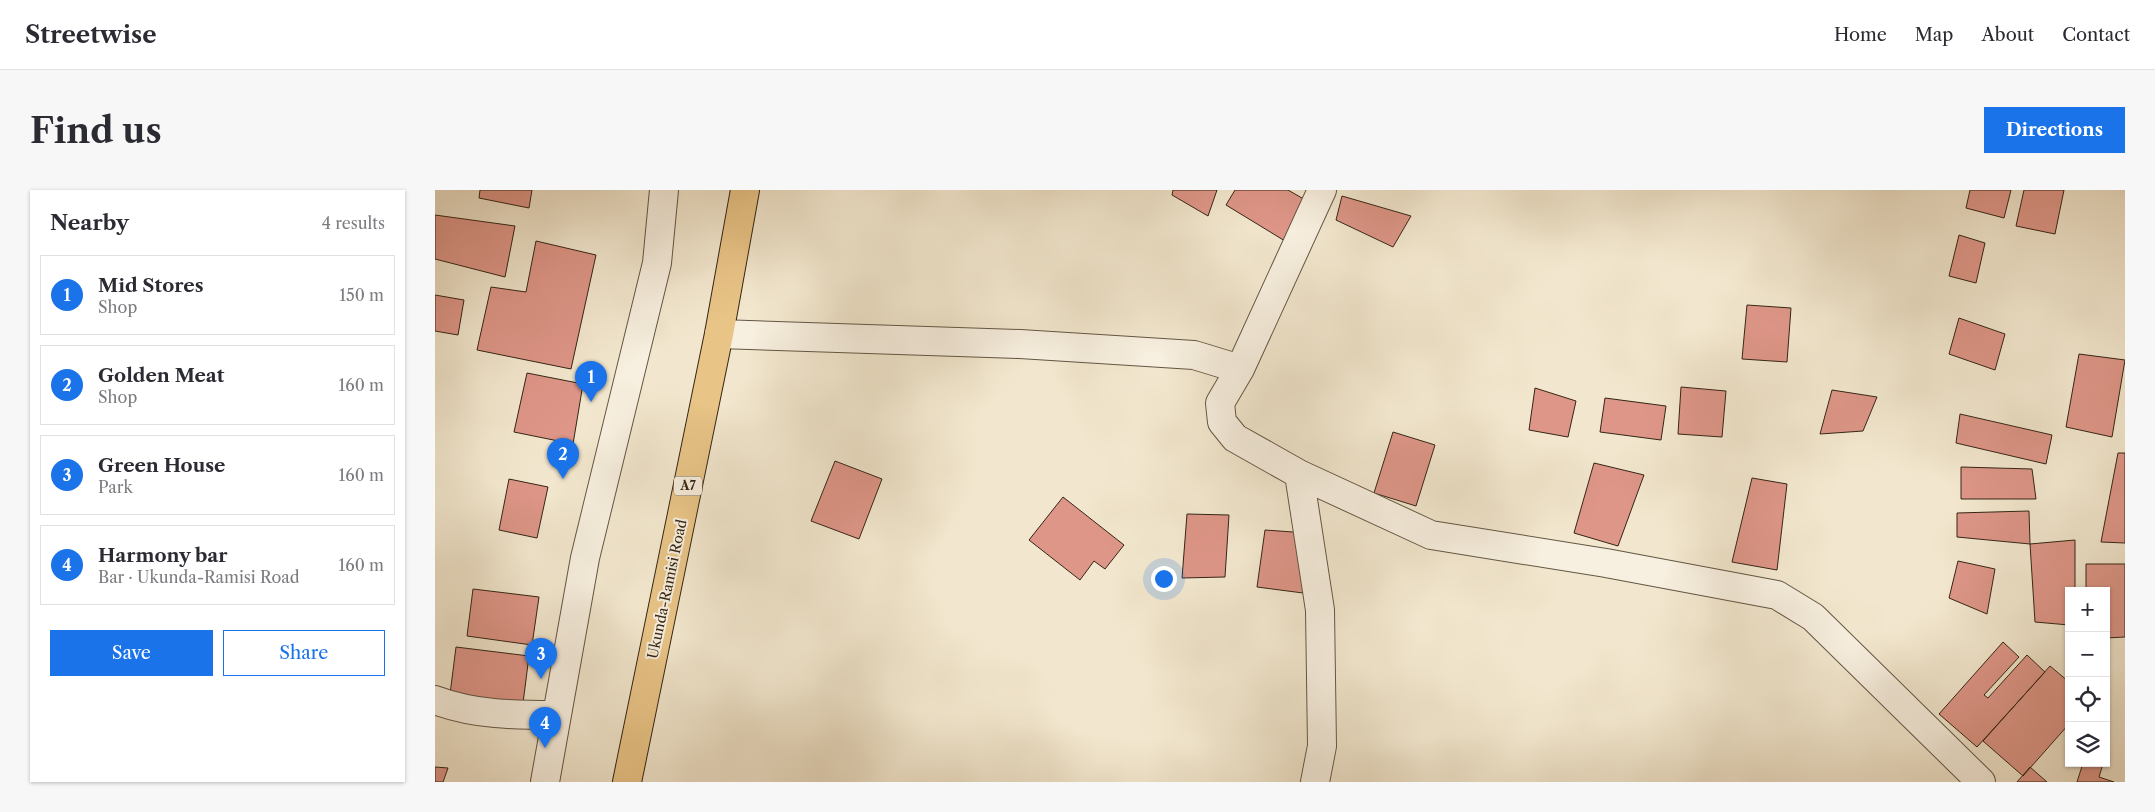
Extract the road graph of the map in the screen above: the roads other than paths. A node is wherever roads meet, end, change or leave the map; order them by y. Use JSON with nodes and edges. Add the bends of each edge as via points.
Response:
{"nodes":[{"id":1,"x":664,"y":190,"type":"edge"},
{"id":2,"x":745,"y":190,"type":"edge"},
{"id":3,"x":1322,"y":190,"type":"edge"},
{"id":4,"x":719,"y":334,"type":"junction"},
{"id":5,"x":1240,"y":369,"type":"junction"},
{"id":6,"x":1299,"y":474,"type":"junction"},
{"id":7,"x":435,"y":700,"type":"edge"},
{"id":8,"x":557,"y":715,"type":"junction"},
{"id":9,"x":545,"y":782,"type":"edge"},
{"id":10,"x":627,"y":782,"type":"edge"},
{"id":11,"x":1315,"y":782,"type":"edge"},
{"id":12,"x":1981,"y":782,"type":"edge"}],
"edges":[{"from":1,"to":8,"type":"street","via":[[657,263],[585,558]]},
{"from":2,"to":4,"type":"highway","name":"Ukunda-Ramisi Road","number":"A7"},
{"from":3,"to":5,"type":"street"},
{"from":4,"to":5,"type":"street","via":[[1020,344],[1194,355]]},
{"from":4,"to":10,"type":"highway","name":"Ukunda-Ramisi Road","number":"A7"},
{"from":5,"to":6,"type":"street","via":[[1220,402],[1222,422],[1235,438]]},
{"from":6,"to":11,"type":"street","via":[[1320,610],[1322,746]]},
{"from":6,"to":12,"type":"street","via":[[1431,535],[1777,595],[1813,617]]},
{"from":7,"to":8,"type":"street","via":[[460,709],[511,715]]},
{"from":8,"to":9,"type":"street"}]}
